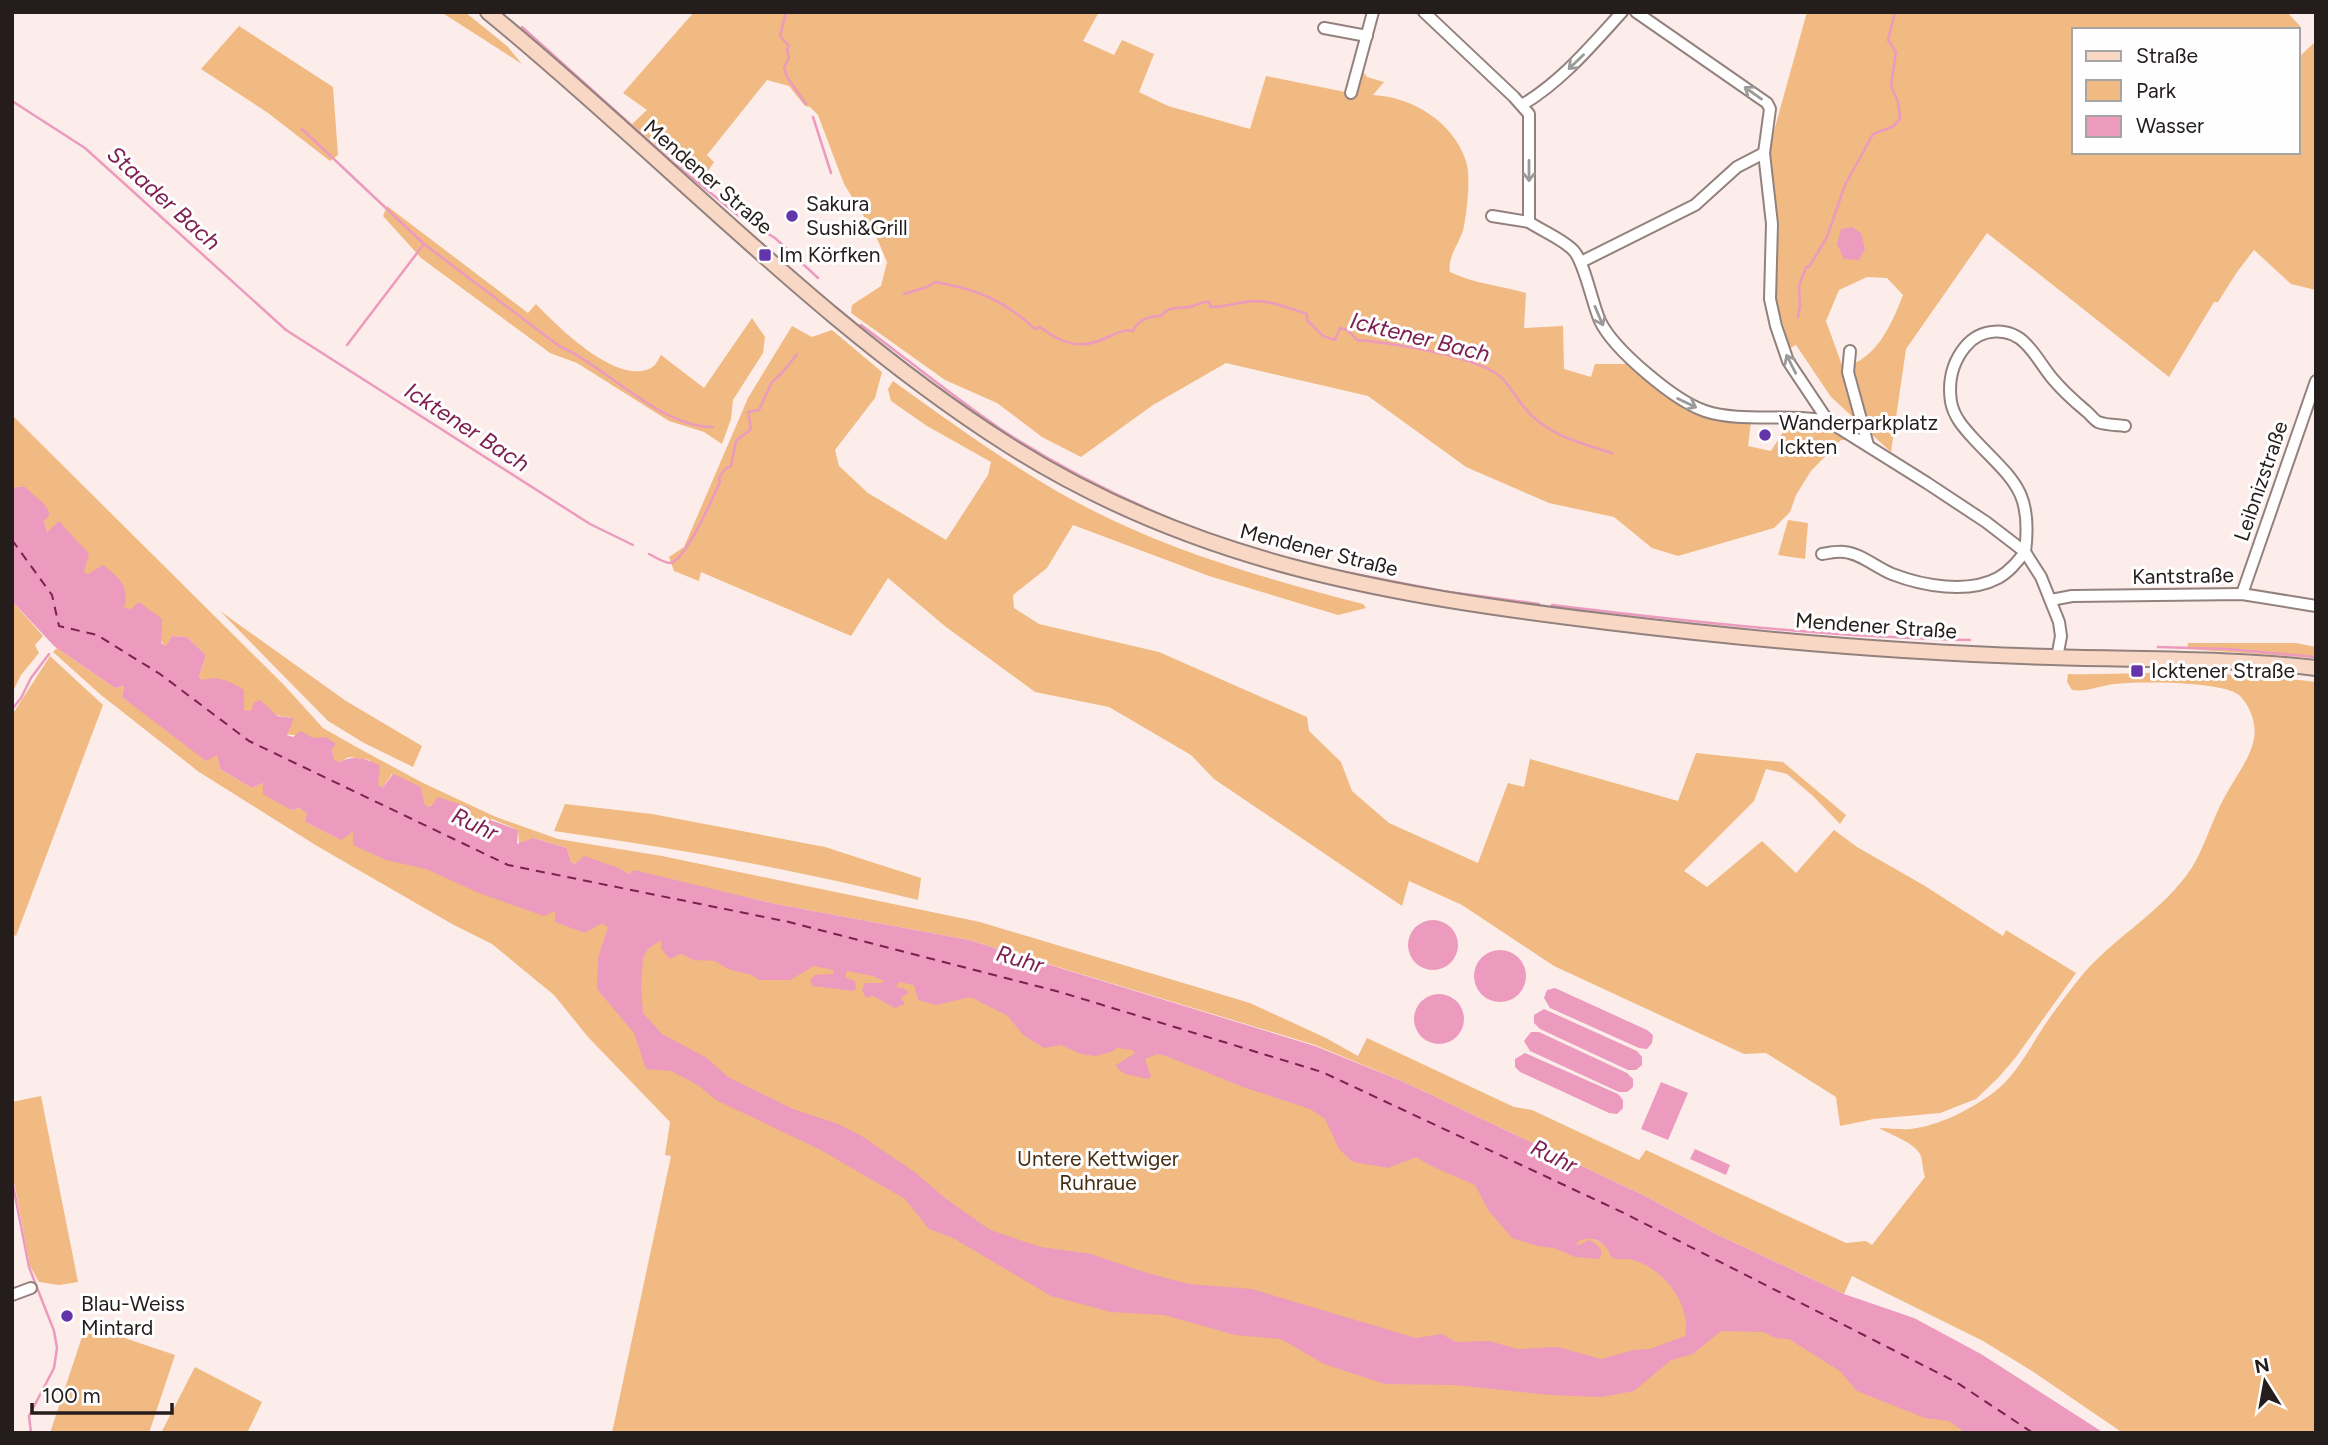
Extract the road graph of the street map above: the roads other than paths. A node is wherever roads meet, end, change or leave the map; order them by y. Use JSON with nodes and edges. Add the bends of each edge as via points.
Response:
{"nodes":[{"id":1,"x":488,"y":12,"type":"edge"},
{"id":2,"x":1373,"y":12,"type":"edge"},
{"id":3,"x":1423,"y":12,"type":"edge"},
{"id":4,"x":1622,"y":12,"type":"edge"},
{"id":5,"x":1636,"y":12,"type":"edge"},
{"id":6,"x":1324,"y":28,"type":"dead end"},
{"id":7,"x":1367,"y":36,"type":"junction"},
{"id":8,"x":1351,"y":93,"type":"dead end"},
{"id":9,"x":1522,"y":105,"type":"junction"},
{"id":10,"x":1764,"y":153,"type":"junction"},
{"id":11,"x":1492,"y":216,"type":"dead end"},
{"id":12,"x":1529,"y":222,"type":"junction"},
{"id":13,"x":1581,"y":262,"type":"junction"},
{"id":14,"x":1850,"y":351,"type":"dead end"},
{"id":15,"x":2316,"y":381,"type":"edge"},
{"id":16,"x":1828,"y":421,"type":"junction"},
{"id":17,"x":2125,"y":426,"type":"dead end"},
{"id":18,"x":1868,"y":445,"type":"junction"},
{"id":19,"x":2025,"y":552,"type":"junction"},
{"id":20,"x":1822,"y":554,"type":"dead end"},
{"id":21,"x":2242,"y":594,"type":"junction"},
{"id":22,"x":2051,"y":600,"type":"junction"},
{"id":23,"x":2316,"y":606,"type":"edge"},
{"id":24,"x":2057,"y":658,"type":"junction"},
{"id":25,"x":2316,"y":667,"type":"edge"},
{"id":26,"x":31,"y":1288,"type":"dead end"},
{"id":27,"x":12,"y":1295,"type":"edge"}],
"edges":[{"from":1,"to":24,"type":"main road","name":"Mendener Straße","via":[[835,317],[949,405],[1096,496],[1166,527],[1327,578],[1482,607],[1842,646]]},
{"from":2,"to":7,"type":"street"},
{"from":3,"to":9,"type":"street"},
{"from":4,"to":9,"type":"street","one_way":true,"via":[[1549,87]]},
{"from":10,"to":5,"type":"street","one_way":true,"via":[[1768,103]]},
{"from":6,"to":7,"type":"street"},
{"from":7,"to":8,"type":"street"},
{"from":9,"to":12,"type":"street","one_way":true,"via":[[1529,114]]},
{"from":10,"to":13,"type":"street","via":[[1737,166],[1695,205]]},
{"from":16,"to":10,"type":"street","one_way":true,"via":[[1788,361],[1776,326]]},
{"from":11,"to":12,"type":"street"},
{"from":12,"to":13,"type":"street","via":[[1573,250]]},
{"from":13,"to":16,"type":"street","one_way":true,"via":[[1612,341],[1676,397],[1724,415]]},
{"from":14,"to":18,"type":"street","via":[[1849,372]]},
{"from":15,"to":21,"type":"street","name":"Leibnizstraße"},
{"from":16,"to":18,"type":"street"},
{"from":17,"to":19,"type":"street","via":[[2099,422],[2063,389],[2027,344],[2011,334],[1982,334],[1963,348],[1952,371],[1952,405],[1963,427],[2021,494],[2028,525]]},
{"from":18,"to":19,"type":"street"},
{"from":19,"to":20,"type":"street","via":[[1998,578],[1945,586],[1892,574],[1850,553]]},
{"from":19,"to":22,"type":"street"},
{"from":21,"to":22,"type":"street","name":"Kantstraße"},
{"from":21,"to":23,"type":"street","name":"Kantstraße"},
{"from":22,"to":24,"type":"street","via":[[2062,636]]},
{"from":24,"to":25,"type":"main road","name":"Mendener Straße","via":[[2166,658]]},
{"from":26,"to":27,"type":"street"}]}
